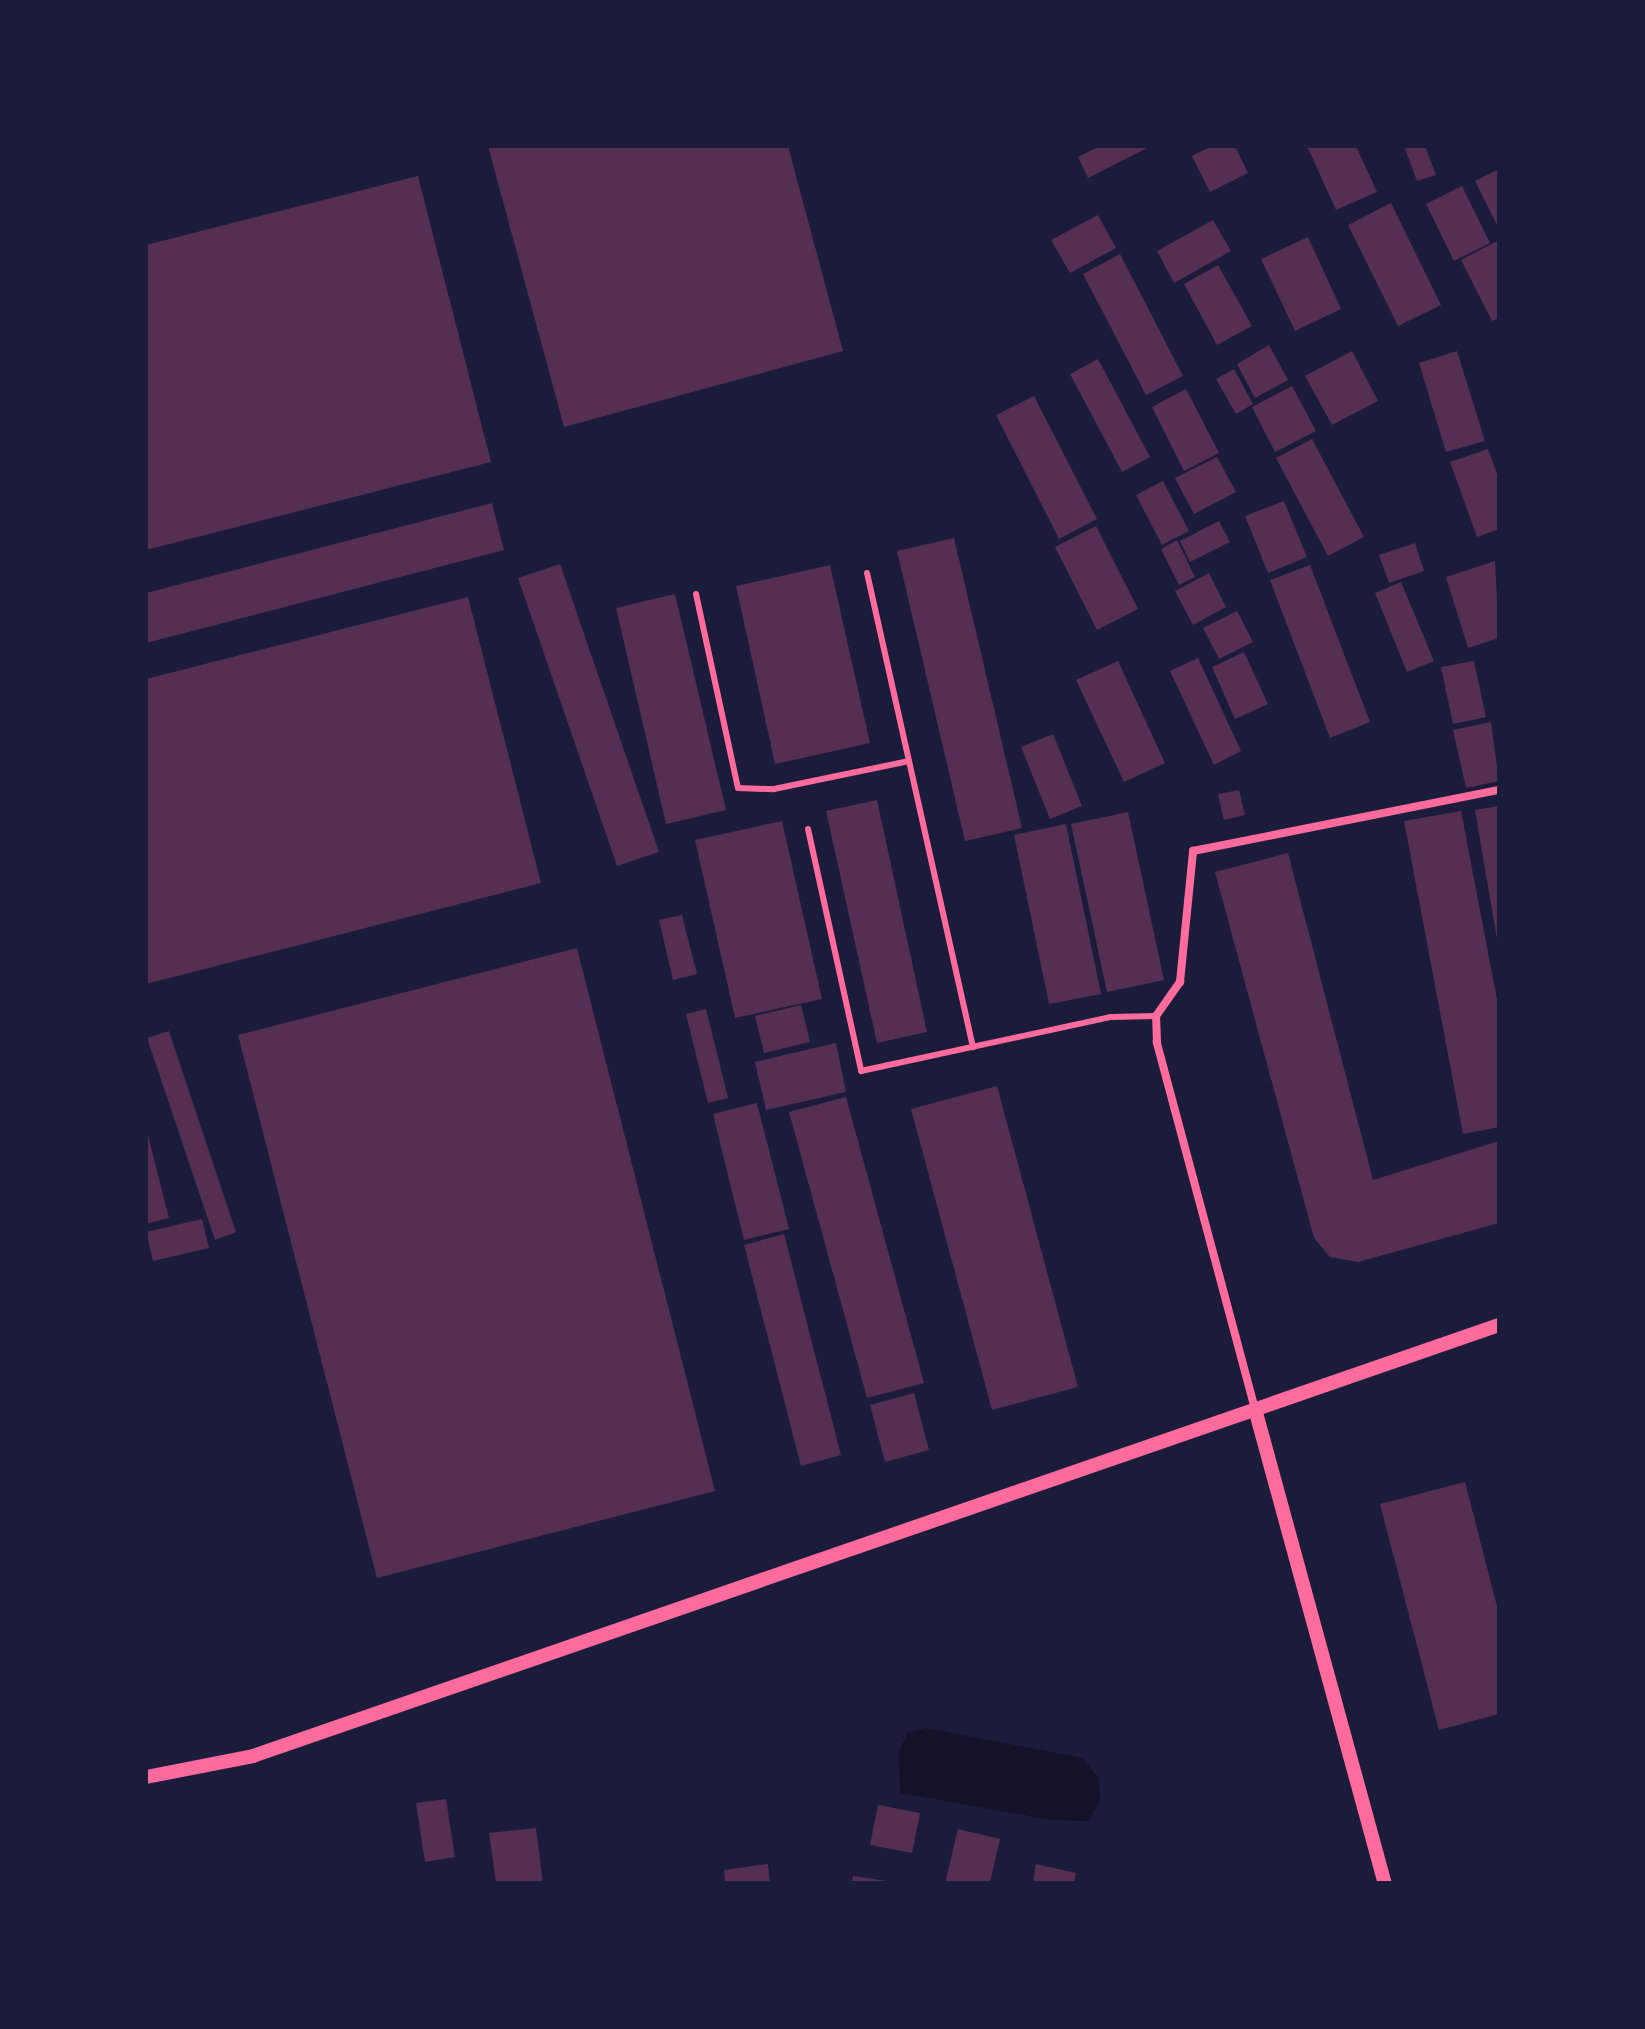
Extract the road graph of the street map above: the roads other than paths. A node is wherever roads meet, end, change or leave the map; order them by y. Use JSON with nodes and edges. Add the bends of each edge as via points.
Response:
{"nodes":[{"id":1,"x":867,"y":573,"type":"dead end"},
{"id":2,"x":696,"y":594,"type":"dead end"},
{"id":3,"x":909,"y":761,"type":"junction"},
{"id":4,"x":1499,"y":790,"type":"edge"},
{"id":5,"x":808,"y":829,"type":"dead end"},
{"id":6,"x":1156,"y":1016,"type":"junction"},
{"id":7,"x":973,"y":1047,"type":"junction"},
{"id":8,"x":1499,"y":1325,"type":"edge"},
{"id":9,"x":1255,"y":1409,"type":"junction"},
{"id":10,"x":146,"y":1777,"type":"edge"},
{"id":11,"x":1385,"y":1883,"type":"edge"}],
"edges":[{"from":1,"to":3,"type":"lane"},
{"from":2,"to":3,"type":"lane","via":[[738,788],[774,789]]},
{"from":3,"to":7,"type":"lane"},
{"from":4,"to":6,"type":"street","via":[[1193,851],[1180,982]]},
{"from":5,"to":7,"type":"lane","via":[[861,1071]]},
{"from":6,"to":7,"type":"lane","via":[[1110,1017]]},
{"from":6,"to":9,"type":"street"},
{"from":8,"to":9,"type":"street"},
{"from":9,"to":10,"type":"street","via":[[253,1756]]},
{"from":9,"to":11,"type":"street"}]}
